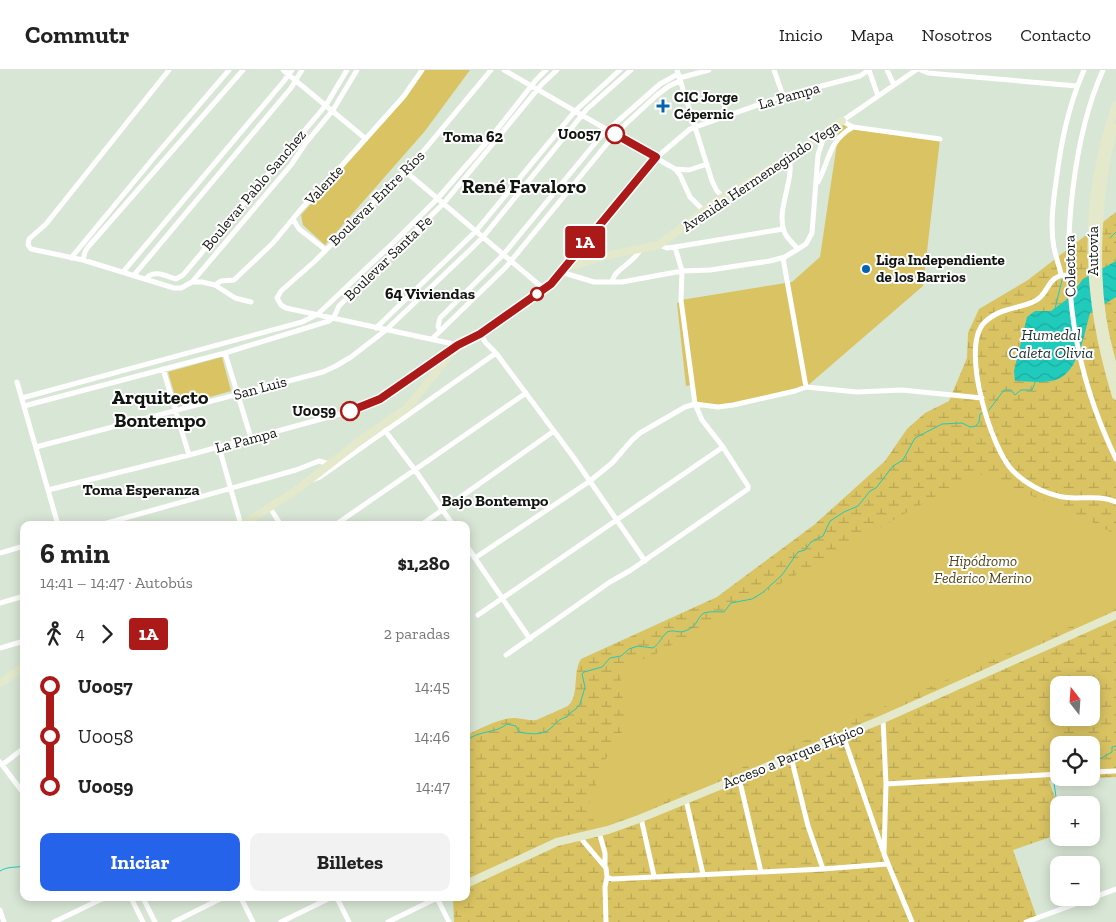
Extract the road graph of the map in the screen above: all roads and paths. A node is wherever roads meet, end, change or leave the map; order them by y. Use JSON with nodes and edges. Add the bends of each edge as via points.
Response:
{"nodes":[{"id":1,"x":169,"y":70,"type":"edge"},
{"id":2,"x":229,"y":70,"type":"edge"},
{"id":3,"x":243,"y":70,"type":"edge"},
{"id":4,"x":283,"y":70,"type":"edge"},
{"id":5,"x":302,"y":70,"type":"edge"},
{"id":6,"x":346,"y":70,"type":"edge"},
{"id":7,"x":358,"y":70,"type":"edge"},
{"id":8,"x":422,"y":70,"type":"edge"},
{"id":9,"x":491,"y":70,"type":"edge"},
{"id":10,"x":504,"y":70,"type":"edge"},
{"id":11,"x":546,"y":70,"type":"edge"},
{"id":12,"x":557,"y":70,"type":"edge"},
{"id":13,"x":620,"y":70,"type":"edge"},
{"id":14,"x":631,"y":70,"type":"edge"},
{"id":15,"x":709,"y":70,"type":"edge"},
{"id":16,"x":774,"y":70,"type":"edge"},
{"id":17,"x":869,"y":70,"type":"edge"},
{"id":18,"x":887,"y":70,"type":"edge"},
{"id":19,"x":916,"y":70,"type":"edge"},
{"id":20,"x":921,"y":70,"type":"edge"},
{"id":21,"x":1084,"y":70,"type":"edge"},
{"id":22,"x":1103,"y":70,"type":"edge"},
{"id":23,"x":290,"y":72,"type":"edge"},
{"id":24,"x":679,"y":76,"type":"edge"},
{"id":25,"x":296,"y":80,"type":"junction"},
{"id":26,"x":894,"y":85,"type":"junction"},
{"id":27,"x":531,"y":86,"type":"junction"},
{"id":28,"x":1077,"y":86,"type":"junction"},
{"id":29,"x":538,"y":90,"type":"junction"},
{"id":30,"x":783,"y":96,"type":"junction"},
{"id":31,"x":878,"y":96,"type":"junction"},
{"id":32,"x":326,"y":105,"type":"junction"},
{"id":33,"x":1116,"y":105,"type":"edge"},
{"id":34,"x":333,"y":110,"type":"junction"},
{"id":35,"x":575,"y":111,"type":"junction"},
{"id":36,"x":583,"y":115,"type":"junction"},
{"id":37,"x":1116,"y":119,"type":"edge"},
{"id":38,"x":842,"y":121,"type":"junction"},
{"id":39,"x":694,"y":126,"type":"junction"},
{"id":40,"x":853,"y":127,"type":"junction"},
{"id":41,"x":607,"y":130,"type":"junction"},
{"id":42,"x":825,"y":133,"type":"junction"},
{"id":43,"x":615,"y":134,"type":"junction"},
{"id":44,"x":366,"y":138,"type":"junction"},
{"id":45,"x":940,"y":139,"type":"dead end"},
{"id":46,"x":656,"y":157,"type":"junction"},
{"id":47,"x":789,"y":157,"type":"junction"},
{"id":48,"x":707,"y":164,"type":"junction"},
{"id":49,"x":675,"y":169,"type":"junction"},
{"id":50,"x":405,"y":172,"type":"junction"},
{"id":51,"x":816,"y":184,"type":"junction"},
{"id":52,"x":723,"y":197,"type":"junction"},
{"id":53,"x":438,"y":198,"type":"junction"},
{"id":54,"x":444,"y":203,"type":"junction"},
{"id":55,"x":704,"y":211,"type":"junction"},
{"id":56,"x":293,"y":219,"type":"junction"},
{"id":57,"x":783,"y":229,"type":"junction"},
{"id":58,"x":476,"y":231,"type":"junction"},
{"id":59,"x":483,"y":237,"type":"junction"},
{"id":60,"x":659,"y":245,"type":"junction"},
{"id":61,"x":675,"y":247,"type":"junction"},
{"id":62,"x":798,"y":249,"type":"junction"},
{"id":63,"x":326,"y":250,"type":"junction"},
{"id":64,"x":640,"y":250,"type":"junction"},
{"id":65,"x":503,"y":255,"type":"junction"},
{"id":66,"x":71,"y":258,"type":"junction"},
{"id":67,"x":783,"y":258,"type":"junction"},
{"id":68,"x":83,"y":260,"type":"junction"},
{"id":69,"x":511,"y":261,"type":"junction"},
{"id":70,"x":568,"y":265,"type":"junction"},
{"id":71,"x":682,"y":270,"type":"junction"},
{"id":72,"x":123,"y":272,"type":"junction"},
{"id":73,"x":561,"y":272,"type":"junction"},
{"id":74,"x":1061,"y":274,"type":"junction"},
{"id":75,"x":1068,"y":274,"type":"junction"},
{"id":76,"x":134,"y":275,"type":"junction"},
{"id":77,"x":146,"y":279,"type":"junction"},
{"id":78,"x":192,"y":282,"type":"junction"},
{"id":79,"x":612,"y":282,"type":"junction"},
{"id":80,"x":215,"y":285,"type":"junction"},
{"id":81,"x":544,"y":289,"type":"junction"},
{"id":82,"x":251,"y":302,"type":"dead end"},
{"id":83,"x":318,"y":314,"type":"junction"},
{"id":84,"x":334,"y":317,"type":"junction"},
{"id":85,"x":376,"y":328,"type":"junction"},
{"id":86,"x":386,"y":330,"type":"junction"},
{"id":87,"x":440,"y":330,"type":"junction"},
{"id":88,"x":480,"y":334,"type":"junction"},
{"id":89,"x":432,"y":339,"type":"junction"},
{"id":90,"x":458,"y":345,"type":"junction"},
{"id":91,"x":226,"y":353,"type":"junction"},
{"id":92,"x":496,"y":353,"type":"junction"},
{"id":93,"x":163,"y":369,"type":"junction"},
{"id":94,"x":1116,"y":376,"type":"edge"},
{"id":95,"x":17,"y":382,"type":"dead end"},
{"id":96,"x":806,"y":387,"type":"junction"},
{"id":97,"x":526,"y":393,"type":"junction"},
{"id":98,"x":238,"y":394,"type":"junction"},
{"id":99,"x":1116,"y":396,"type":"edge"},
{"id":100,"x":22,"y":398,"type":"junction"},
{"id":101,"x":982,"y":398,"type":"junction"},
{"id":102,"x":695,"y":404,"type":"junction"},
{"id":103,"x":24,"y":406,"type":"junction"},
{"id":104,"x":175,"y":410,"type":"junction"},
{"id":105,"x":384,"y":428,"type":"junction"},
{"id":106,"x":554,"y":431,"type":"junction"},
{"id":107,"x":251,"y":438,"type":"junction"},
{"id":108,"x":36,"y":447,"type":"junction"},
{"id":109,"x":219,"y":447,"type":"junction"},
{"id":110,"x":723,"y":447,"type":"junction"},
{"id":111,"x":189,"y":455,"type":"junction"},
{"id":112,"x":1116,"y":459,"type":"edge"},
{"id":113,"x":329,"y":464,"type":"junction"},
{"id":114,"x":416,"y":470,"type":"junction"},
{"id":115,"x":590,"y":481,"type":"junction"},
{"id":116,"x":306,"y":482,"type":"junction"},
{"id":117,"x":231,"y":489,"type":"junction"},
{"id":118,"x":48,"y":490,"type":"junction"},
{"id":119,"x":1116,"y":502,"type":"edge"},
{"id":120,"x":270,"y":508,"type":"junction"},
{"id":121,"x":443,"y":510,"type":"junction"},
{"id":122,"x":617,"y":520,"type":"junction"},
{"id":123,"x":57,"y":521,"type":"edge"},
{"id":124,"x":115,"y":521,"type":"edge"},
{"id":125,"x":240,"y":521,"type":"edge"},
{"id":126,"x":248,"y":521,"type":"edge"},
{"id":127,"x":278,"y":521,"type":"edge"},
{"id":128,"x":341,"y":521,"type":"edge"},
{"id":129,"x":427,"y":521,"type":"edge"},
{"id":130,"x":450,"y":521,"type":"edge"},
{"id":131,"x":20,"y":547,"type":"edge"},
{"id":132,"x":470,"y":551,"type":"edge"},
{"id":133,"x":0,"y":552,"type":"edge"},
{"id":134,"x":475,"y":558,"type":"junction"},
{"id":135,"x":645,"y":561,"type":"junction"},
{"id":136,"x":20,"y":597,"type":"edge"},
{"id":137,"x":502,"y":597,"type":"junction"},
{"id":138,"x":0,"y":602,"type":"edge"},
{"id":139,"x":478,"y":615,"type":"dead end"},
{"id":140,"x":1116,"y":615,"type":"edge"},
{"id":141,"x":530,"y":639,"type":"junction"},
{"id":142,"x":20,"y":642,"type":"edge"},
{"id":143,"x":0,"y":648,"type":"edge"},
{"id":144,"x":506,"y":655,"type":"dead end"},
{"id":145,"x":20,"y":670,"type":"edge"},
{"id":146,"x":0,"y":683,"type":"edge"},
{"id":147,"x":883,"y":719,"type":"junction"},
{"id":148,"x":843,"y":735,"type":"junction"},
{"id":149,"x":20,"y":751,"type":"edge"},
{"id":150,"x":791,"y":757,"type":"junction"},
{"id":151,"x":1,"y":763,"type":"edge"},
{"id":152,"x":1116,"y":771,"type":"edge"},
{"id":153,"x":1100,"y":772,"type":"edge"},
{"id":154,"x":1050,"y":775,"type":"edge"},
{"id":155,"x":739,"y":778,"type":"junction"},
{"id":156,"x":886,"y":784,"type":"junction"},
{"id":157,"x":20,"y":789,"type":"edge"},
{"id":158,"x":686,"y":800,"type":"junction"},
{"id":159,"x":641,"y":818,"type":"junction"},
{"id":160,"x":599,"y":832,"type":"junction"},
{"id":161,"x":581,"y":836,"type":"junction"},
{"id":162,"x":884,"y":854,"type":"junction"},
{"id":163,"x":887,"y":864,"type":"junction"},
{"id":164,"x":606,"y":866,"type":"junction"},
{"id":165,"x":823,"y":869,"type":"junction"},
{"id":166,"x":761,"y":872,"type":"junction"},
{"id":167,"x":703,"y":874,"type":"junction"},
{"id":168,"x":654,"y":876,"type":"junction"},
{"id":169,"x":607,"y":877,"type":"junction"},
{"id":170,"x":470,"y":882,"type":"edge"},
{"id":171,"x":1116,"y":890,"type":"edge"},
{"id":172,"x":98,"y":901,"type":"edge"},
{"id":173,"x":132,"y":901,"type":"edge"},
{"id":174,"x":144,"y":901,"type":"edge"},
{"id":175,"x":216,"y":901,"type":"edge"},
{"id":176,"x":242,"y":901,"type":"edge"},
{"id":177,"x":324,"y":901,"type":"edge"},
{"id":178,"x":338,"y":901,"type":"edge"},
{"id":179,"x":431,"y":901,"type":"edge"},
{"id":180,"x":438,"y":901,"type":"edge"},
{"id":181,"x":0,"y":910,"type":"edge"},
{"id":182,"x":2,"y":919,"type":"edge"},
{"id":183,"x":54,"y":922,"type":"edge"},
{"id":184,"x":143,"y":922,"type":"edge"},
{"id":185,"x":155,"y":922,"type":"edge"},
{"id":186,"x":174,"y":922,"type":"edge"},
{"id":187,"x":253,"y":922,"type":"edge"},
{"id":188,"x":281,"y":922,"type":"edge"},
{"id":189,"x":349,"y":922,"type":"edge"},
{"id":190,"x":388,"y":922,"type":"edge"},
{"id":191,"x":449,"y":922,"type":"edge"},
{"id":192,"x":606,"y":922,"type":"edge"},
{"id":193,"x":912,"y":922,"type":"edge"},
{"id":194,"x":1026,"y":922,"type":"edge"}],
"edges":[{"from":1,"to":66,"type":"street","via":[[46,224],[29,239],[31,248]]},
{"from":2,"to":66,"type":"street"},
{"from":3,"to":68,"type":"street","via":[[88,246]]},
{"from":4,"to":23,"type":"street"},
{"from":5,"to":25,"type":"street"},
{"from":6,"to":32,"type":"street","name":"Boulevar Pablo Sanchez"},
{"from":7,"to":34,"type":"street","name":"Boulevar Pablo Sanchez"},
{"from":8,"to":44,"type":"street","name":"Valente","via":[[404,96]]},
{"from":9,"to":50,"type":"street","name":"Boulevar Entre Ríos"},
{"from":10,"to":27,"type":"street"},
{"from":11,"to":27,"type":"street","name":"Boulevar Santa Fe"},
{"from":12,"to":29,"type":"street","name":"Boulevar Santa Fe"},
{"from":13,"to":35,"type":"street"},
{"from":14,"to":36,"type":"street","name":"San Luis"},
{"from":15,"to":24,"type":"street"},
{"from":16,"to":30,"type":"street"},
{"from":17,"to":30,"type":"street","name":"La Pampa","via":[[860,76]]},
{"from":17,"to":31,"type":"street"},
{"from":18,"to":26,"type":"street"},
{"from":19,"to":26,"type":"street","name":"Avenida Hermenegindo Vega"},
{"from":20,"to":28,"type":"street"},
{"from":21,"to":28,"type":"street"},
{"from":22,"to":75,"type":"street","name":"Colectora","via":[[1087,110],[1078,150],[1069,226]]},
{"from":23,"to":25,"type":"street"},
{"from":23,"to":72,"type":"street"},
{"from":24,"to":39,"type":"street"},
{"from":24,"to":41,"type":"street","via":[[660,84]]},
{"from":24,"to":43,"type":"street"},
{"from":25,"to":32,"type":"street"},
{"from":25,"to":76,"type":"street"},
{"from":26,"to":31,"type":"street","name":"Avenida Hermenegindo Vega"},
{"from":27,"to":29,"type":"street"},
{"from":27,"to":53,"type":"street","name":"Boulevar Santa Fe"},
{"from":28,"to":74,"type":"street","via":[[1068,112],[1052,207],[1054,247]]},
{"from":29,"to":35,"type":"street"},
{"from":29,"to":54,"type":"street","name":"Boulevar Santa Fe"},
{"from":30,"to":39,"type":"street","name":"La Pampa"},
{"from":31,"to":38,"type":"street","name":"Avenida Hermenegindo Vega"},
{"from":32,"to":34,"type":"street"},
{"from":32,"to":77,"type":"street","name":"Boulevar Pablo Sanchez","via":[[183,275],[176,279],[153,273]]},
{"from":33,"to":99,"type":"street","name":"Autovía","via":[[1100,158],[1091,251],[1098,324]]},
{"from":34,"to":44,"type":"street"},
{"from":34,"to":78,"type":"street","name":"Boulevar Pablo Sanchez"},
{"from":35,"to":36,"type":"street"},
{"from":35,"to":58,"type":"street"},
{"from":36,"to":41,"type":"street"},
{"from":36,"to":59,"type":"street","name":"San Luis"},
{"from":37,"to":94,"type":"street","name":"Autovía","via":[[1102,198],[1098,277],[1104,328]]},
{"from":38,"to":40,"type":"street"},
{"from":38,"to":42,"type":"street","name":"Avenida Hermenegindo Vega"},
{"from":39,"to":46,"type":"street","name":"La Pampa"},
{"from":39,"to":48,"type":"street"},
{"from":40,"to":45,"type":"street"},
{"from":40,"to":51,"type":"street","via":[[834,144]]},
{"from":41,"to":43,"type":"street"},
{"from":41,"to":65,"type":"street"},
{"from":42,"to":47,"type":"street","name":"Avenida Hermenegindo Vega"},
{"from":42,"to":51,"type":"street","via":[[818,155]]},
{"from":43,"to":46,"type":"street"},
{"from":43,"to":69,"type":"street"},
{"from":44,"to":56,"type":"street","name":"Valente"},
{"from":46,"to":49,"type":"street"},
{"from":46,"to":70,"type":"street","name":"La Pampa"},
{"from":47,"to":52,"type":"street","name":"Avenida Hermenegindo Vega"},
{"from":47,"to":57,"type":"street","via":[[791,170]]},
{"from":48,"to":49,"type":"street","via":[[689,170]]},
{"from":48,"to":52,"type":"street","via":[[712,181]]},
{"from":49,"to":55,"type":"street","via":[[690,197]]},
{"from":50,"to":53,"type":"street"},
{"from":50,"to":63,"type":"street","name":"Boulevar Entre Ríos"},
{"from":51,"to":62,"type":"street","via":[[812,233],[806,244]]},
{"from":52,"to":55,"type":"street","name":"Avenida Hermenegindo Vega"},
{"from":53,"to":54,"type":"street"},
{"from":53,"to":83,"type":"street","name":"Boulevar Santa Fe"},
{"from":54,"to":58,"type":"street"},
{"from":54,"to":84,"type":"street","name":"Boulevar Santa Fe","via":[[339,306]]},
{"from":55,"to":60,"type":"street","name":"Avenida Hermenegindo Vega"},
{"from":56,"to":63,"type":"street"},
{"from":56,"to":80,"type":"street","name":"Valente","via":[[234,280]]},
{"from":57,"to":61,"type":"street"},
{"from":57,"to":62,"type":"street"},
{"from":58,"to":59,"type":"street"},
{"from":58,"to":85,"type":"street"},
{"from":59,"to":65,"type":"street"},
{"from":59,"to":86,"type":"street","name":"San Luis"},
{"from":60,"to":61,"type":"street"},
{"from":60,"to":64,"type":"street","name":"Avenida Hermenegindo Vega"},
{"from":61,"to":71,"type":"street"},
{"from":62,"to":67,"type":"street"},
{"from":63,"to":83,"type":"street","name":"Boulevar Entre Ríos","via":[[276,298],[286,308]]},
{"from":64,"to":70,"type":"street","name":"Avenida Hermenegindo Vega"},
{"from":64,"to":79,"type":"street","via":[[630,263],[616,272]]},
{"from":65,"to":69,"type":"street"},
{"from":65,"to":87,"type":"street","via":[[440,318]]},
{"from":66,"to":68,"type":"street"},
{"from":67,"to":71,"type":"street","via":[[710,270]]},
{"from":67,"to":96,"type":"street"},
{"from":68,"to":72,"type":"street"},
{"from":69,"to":81,"type":"street"},
{"from":69,"to":87,"type":"street"},
{"from":70,"to":73,"type":"street","name":"La Pampa"},
{"from":71,"to":79,"type":"street"},
{"from":71,"to":102,"type":"street","via":[[681,300]]},
{"from":72,"to":76,"type":"street"},
{"from":73,"to":79,"type":"street","via":[[594,282]]},
{"from":73,"to":81,"type":"street","name":"La Pampa"},
{"from":74,"to":75,"type":"street"},
{"from":74,"to":101,"type":"street","via":[[1049,283],[1037,300],[1007,309],[982,326],[978,334],[976,364]]},
{"from":75,"to":112,"type":"street","name":"Colectora","via":[[1079,353],[1097,414]]},
{"from":76,"to":77,"type":"street"},
{"from":77,"to":78,"type":"street","via":[[174,288]]},
{"from":78,"to":80,"type":"street"},
{"from":80,"to":82,"type":"street","via":[[235,298]]},
{"from":81,"to":88,"type":"street","name":"La Pampa"},
{"from":83,"to":84,"type":"street"},
{"from":83,"to":100,"type":"street","name":"Boulevar Santa Fe","via":[[302,322]]},
{"from":84,"to":85,"type":"street"},
{"from":84,"to":91,"type":"street","name":"Boulevar Santa Fe","via":[[321,324]]},
{"from":85,"to":86,"type":"street"},
{"from":86,"to":89,"type":"street"},
{"from":86,"to":98,"type":"street","name":"San Luis","via":[[323,372]]},
{"from":87,"to":89,"type":"street"},
{"from":88,"to":90,"type":"street","name":"La Pampa"},
{"from":88,"to":92,"type":"street"},
{"from":89,"to":90,"type":"street"},
{"from":90,"to":105,"type":"street","via":[[410,405]]},
{"from":90,"to":107,"type":"street","name":"La Pampa","via":[[367,406]]},
{"from":91,"to":93,"type":"street","name":"Boulevar Santa Fe"},
{"from":91,"to":98,"type":"street"},
{"from":92,"to":97,"type":"street"},
{"from":92,"to":105,"type":"street"},
{"from":93,"to":103,"type":"street","name":"Boulevar Santa Fe"},
{"from":93,"to":104,"type":"street"},
{"from":95,"to":100,"type":"street"},
{"from":96,"to":101,"type":"street","via":[[857,392],[909,390]]},
{"from":96,"to":102,"type":"street","via":[[718,407]]},
{"from":97,"to":106,"type":"street"},
{"from":97,"to":114,"type":"street"},
{"from":98,"to":104,"type":"street","name":"San Luis"},
{"from":98,"to":107,"type":"street"},
{"from":100,"to":103,"type":"street"},
{"from":101,"to":119,"type":"street","via":[[998,449],[1020,478],[1060,498],[1102,498]]},
{"from":102,"to":110,"type":"street","via":[[702,420]]},
{"from":102,"to":115,"type":"street","via":[[640,433]]},
{"from":103,"to":108,"type":"street"},
{"from":104,"to":108,"type":"street","name":"San Luis"},
{"from":104,"to":111,"type":"street"},
{"from":105,"to":113,"type":"street"},
{"from":105,"to":114,"type":"street"},
{"from":105,"to":116,"type":"street","via":[[320,477]]},
{"from":106,"to":115,"type":"street"},
{"from":106,"to":121,"type":"street"},
{"from":107,"to":109,"type":"street","name":"La Pampa"},
{"from":108,"to":118,"type":"street"},
{"from":109,"to":111,"type":"street","name":"La Pampa"},
{"from":109,"to":117,"type":"street"},
{"from":110,"to":122,"type":"street"},
{"from":110,"to":135,"type":"street","via":[[748,489]]},
{"from":111,"to":118,"type":"street","name":"La Pampa"},
{"from":113,"to":116,"type":"street"},
{"from":113,"to":117,"type":"street","via":[[319,461]]},
{"from":114,"to":121,"type":"street"},
{"from":114,"to":128,"type":"street"},
{"from":115,"to":122,"type":"street"},
{"from":115,"to":134,"type":"street"},
{"from":116,"to":120,"type":"street"},
{"from":117,"to":124,"type":"street"},
{"from":117,"to":125,"type":"street"},
{"from":118,"to":123,"type":"street"},
{"from":120,"to":126,"type":"street"},
{"from":120,"to":127,"type":"street"},
{"from":121,"to":129,"type":"street"},
{"from":121,"to":130,"type":"street"},
{"from":122,"to":135,"type":"street"},
{"from":122,"to":137,"type":"street"},
{"from":131,"to":133,"type":"street"},
{"from":132,"to":134,"type":"street"},
{"from":134,"to":137,"type":"street"},
{"from":135,"to":141,"type":"street"},
{"from":136,"to":138,"type":"street"},
{"from":137,"to":139,"type":"street"},
{"from":137,"to":141,"type":"street"},
{"from":140,"to":147,"type":"street","name":"Acceso a Parque Hípico"},
{"from":141,"to":144,"type":"street"},
{"from":142,"to":143,"type":"street"},
{"from":145,"to":146,"type":"street"},
{"from":147,"to":148,"type":"street","name":"Acceso a Parque Hípico"},
{"from":147,"to":156,"type":"street"},
{"from":148,"to":150,"type":"street","name":"Acceso a Parque Hípico"},
{"from":148,"to":162,"type":"street"},
{"from":149,"to":151,"type":"street"},
{"from":150,"to":155,"type":"street","name":"Acceso a Parque Hípico"},
{"from":150,"to":165,"type":"street","via":[[809,831]]},
{"from":151,"to":157,"type":"street"},
{"from":152,"to":153,"type":"street"},
{"from":154,"to":156,"type":"street"},
{"from":155,"to":158,"type":"street","name":"Acceso a Parque Hípico"},
{"from":155,"to":166,"type":"street"},
{"from":156,"to":162,"type":"street"},
{"from":158,"to":159,"type":"street","name":"Acceso a Parque Hípico"},
{"from":158,"to":167,"type":"street"},
{"from":159,"to":160,"type":"street","name":"Acceso a Parque Hípico"},
{"from":159,"to":168,"type":"street"},
{"from":160,"to":161,"type":"street","name":"Acceso a Parque Hípico"},
{"from":160,"to":164,"type":"street"},
{"from":161,"to":164,"type":"street"},
{"from":161,"to":170,"type":"street","name":"Acceso a Parque Hípico","via":[[544,847]]},
{"from":162,"to":163,"type":"street"},
{"from":163,"to":165,"type":"street"},
{"from":163,"to":193,"type":"street"},
{"from":164,"to":169,"type":"street"},
{"from":165,"to":166,"type":"street"},
{"from":166,"to":167,"type":"street"},
{"from":167,"to":168,"type":"street"},
{"from":168,"to":169,"type":"street"},
{"from":169,"to":192,"type":"street"},
{"from":171,"to":194,"type":"street"},
{"from":172,"to":183,"type":"street"},
{"from":173,"to":184,"type":"street"},
{"from":174,"to":185,"type":"street"},
{"from":175,"to":186,"type":"street"},
{"from":176,"to":187,"type":"street"},
{"from":177,"to":188,"type":"street"},
{"from":178,"to":189,"type":"street"},
{"from":179,"to":190,"type":"street"},
{"from":180,"to":191,"type":"street"},
{"from":181,"to":182,"type":"street"}]}
